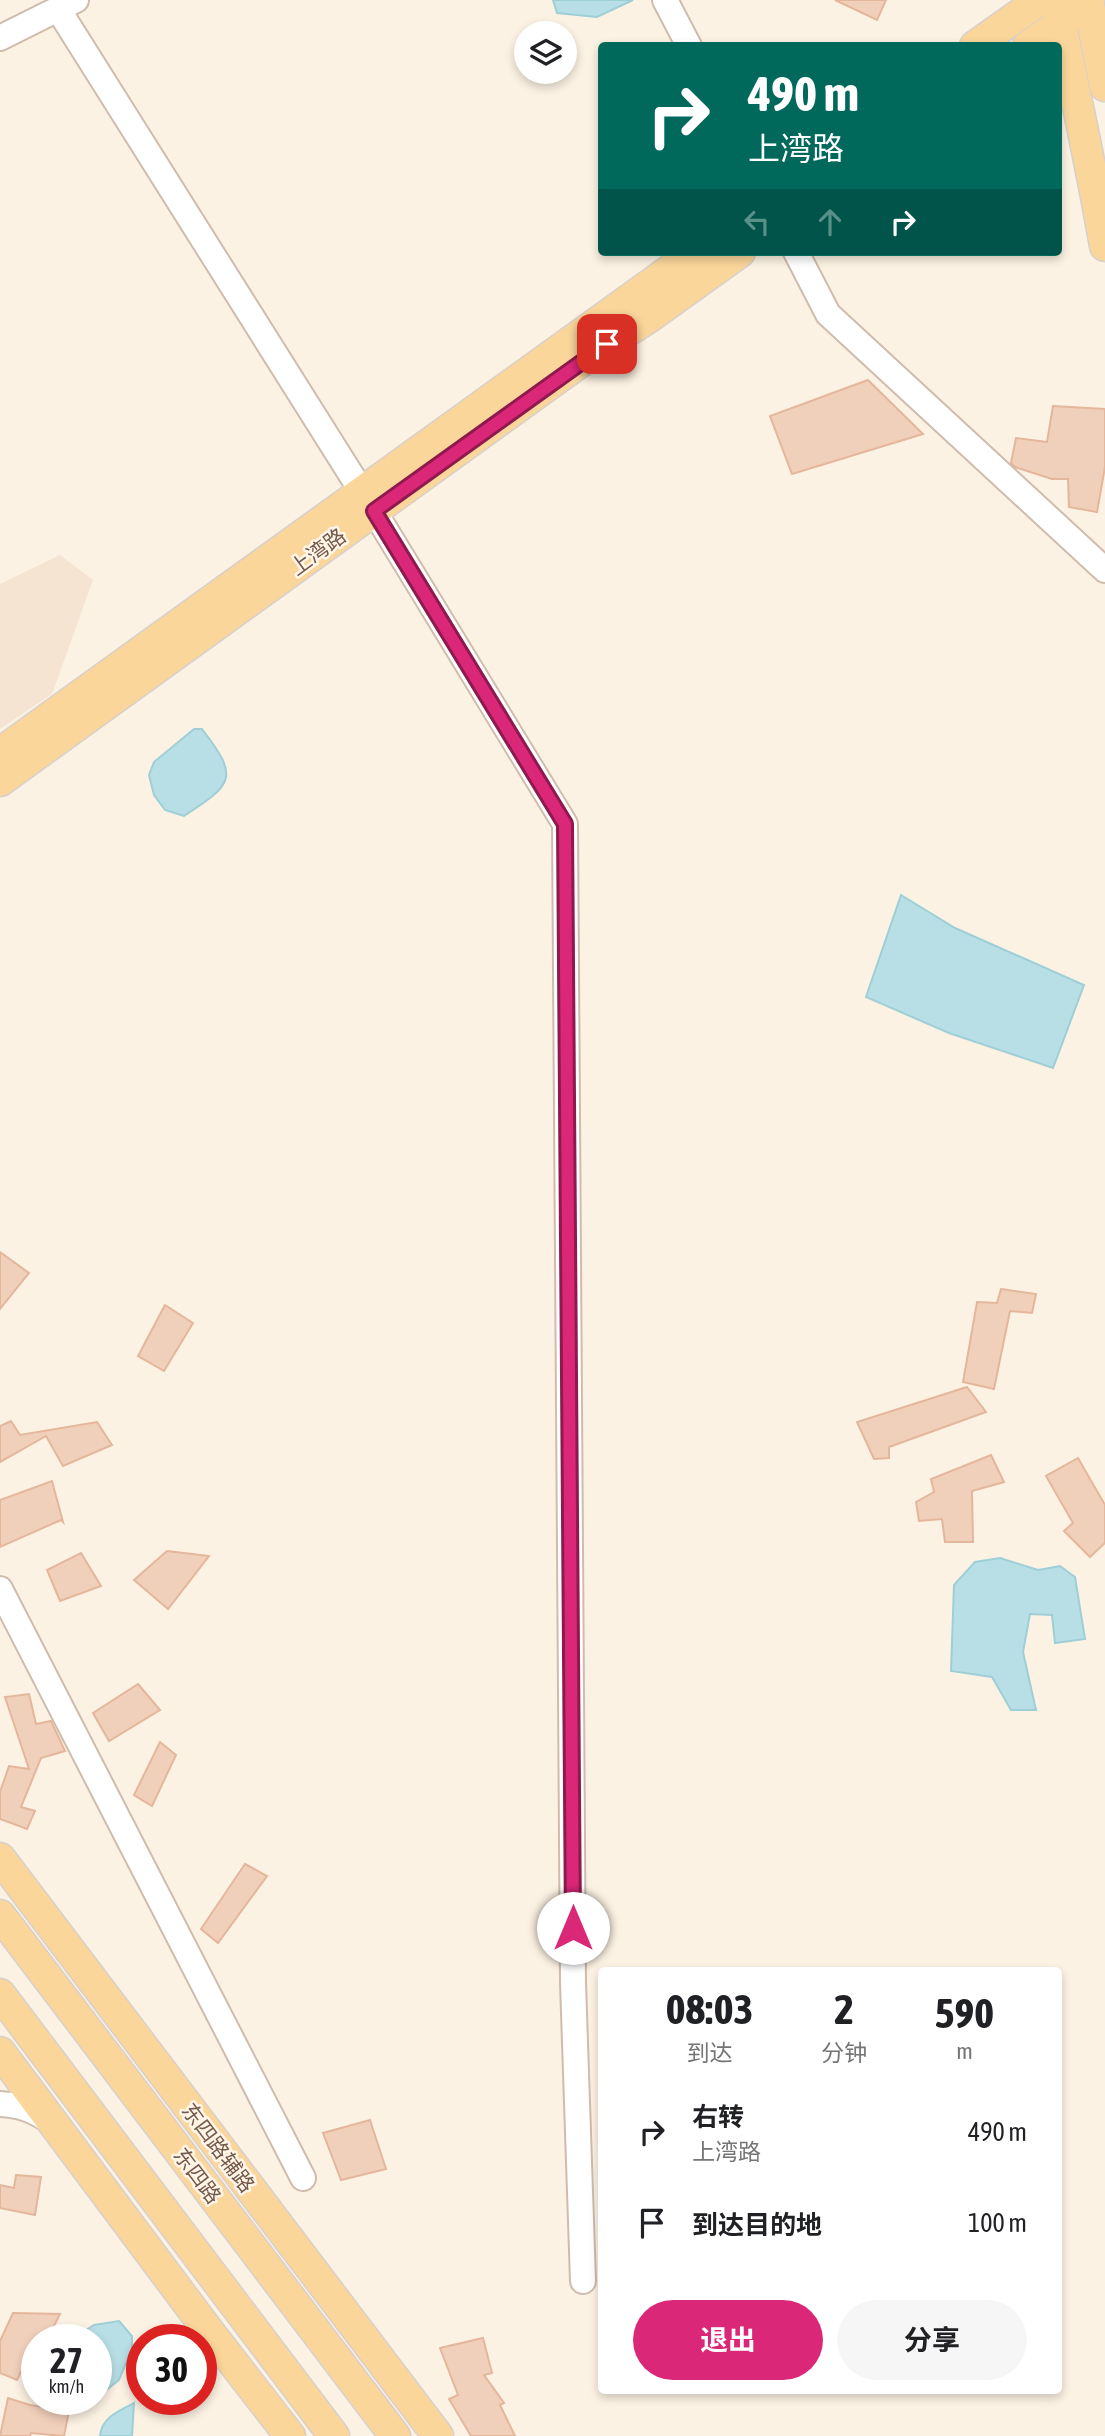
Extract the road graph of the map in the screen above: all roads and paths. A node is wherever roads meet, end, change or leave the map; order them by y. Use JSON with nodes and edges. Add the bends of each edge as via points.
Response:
{"nodes":[{"id":1,"x":665,"y":0,"type":"edge"},
{"id":2,"x":1040,"y":0,"type":"edge"},
{"id":3,"x":1088,"y":2,"type":"edge"},
{"id":4,"x":67,"y":4,"type":"edge"},
{"id":5,"x":1058,"y":12,"type":"edge"},
{"id":6,"x":0,"y":38,"type":"edge"},
{"id":7,"x":687,"y":42,"type":"edge"},
{"id":8,"x":981,"y":42,"type":"edge"},
{"id":9,"x":1032,"y":42,"type":"edge"},
{"id":10,"x":1105,"y":86,"type":"edge"},
{"id":11,"x":1105,"y":246,"type":"edge"},
{"id":12,"x":690,"y":256,"type":"edge"},
{"id":13,"x":734,"y":256,"type":"edge"},
{"id":14,"x":798,"y":256,"type":"edge"},
{"id":15,"x":368,"y":502,"type":"junction"},
{"id":16,"x":1105,"y":570,"type":"edge"},
{"id":17,"x":0,"y":753,"type":"edge"},
{"id":18,"x":0,"y":781,"type":"edge"},
{"id":19,"x":0,"y":1589,"type":"edge"},
{"id":20,"x":0,"y":1858,"type":"edge"},
{"id":21,"x":0,"y":1915,"type":"edge"},
{"id":22,"x":0,"y":1994,"type":"edge"},
{"id":23,"x":0,"y":2052,"type":"edge"},
{"id":24,"x":0,"y":2104,"type":"edge"},
{"id":25,"x":57,"y":2126,"type":"junction"},
{"id":26,"x":303,"y":2178,"type":"dead end"},
{"id":27,"x":583,"y":2281,"type":"dead end"},
{"id":28,"x":290,"y":2436,"type":"edge"},
{"id":29,"x":334,"y":2436,"type":"edge"},
{"id":30,"x":395,"y":2436,"type":"edge"},
{"id":31,"x":438,"y":2436,"type":"edge"}],
"edges":[{"from":1,"to":7,"type":"street"},
{"from":2,"to":8,"type":"main road"},
{"from":3,"to":5,"type":"main road"},
{"from":3,"to":10,"type":"main road"},
{"from":4,"to":6,"type":"street"},
{"from":4,"to":15,"type":"street"},
{"from":5,"to":9,"type":"main road"},
{"from":5,"to":11,"type":"main road"},
{"from":12,"to":15,"type":"main road","name":"上湾路"},
{"from":13,"to":15,"type":"main road","name":"上湾路"},
{"from":14,"to":16,"type":"street","via":[[828,314]]},
{"from":15,"to":17,"type":"main road","name":"上湾路"},
{"from":15,"to":18,"type":"main road","name":"上湾路"},
{"from":15,"to":27,"type":"street","via":[[565,824],[573,1969]]},
{"from":19,"to":26,"type":"street"},
{"from":20,"to":31,"type":"main road","name":"东四路辅路"},
{"from":21,"to":30,"type":"main road","name":"东四路"},
{"from":22,"to":29,"type":"main road"},
{"from":23,"to":25,"type":"main road"},
{"from":24,"to":25,"type":"street","via":[[18,2105]]},
{"from":25,"to":28,"type":"main road"}]}
